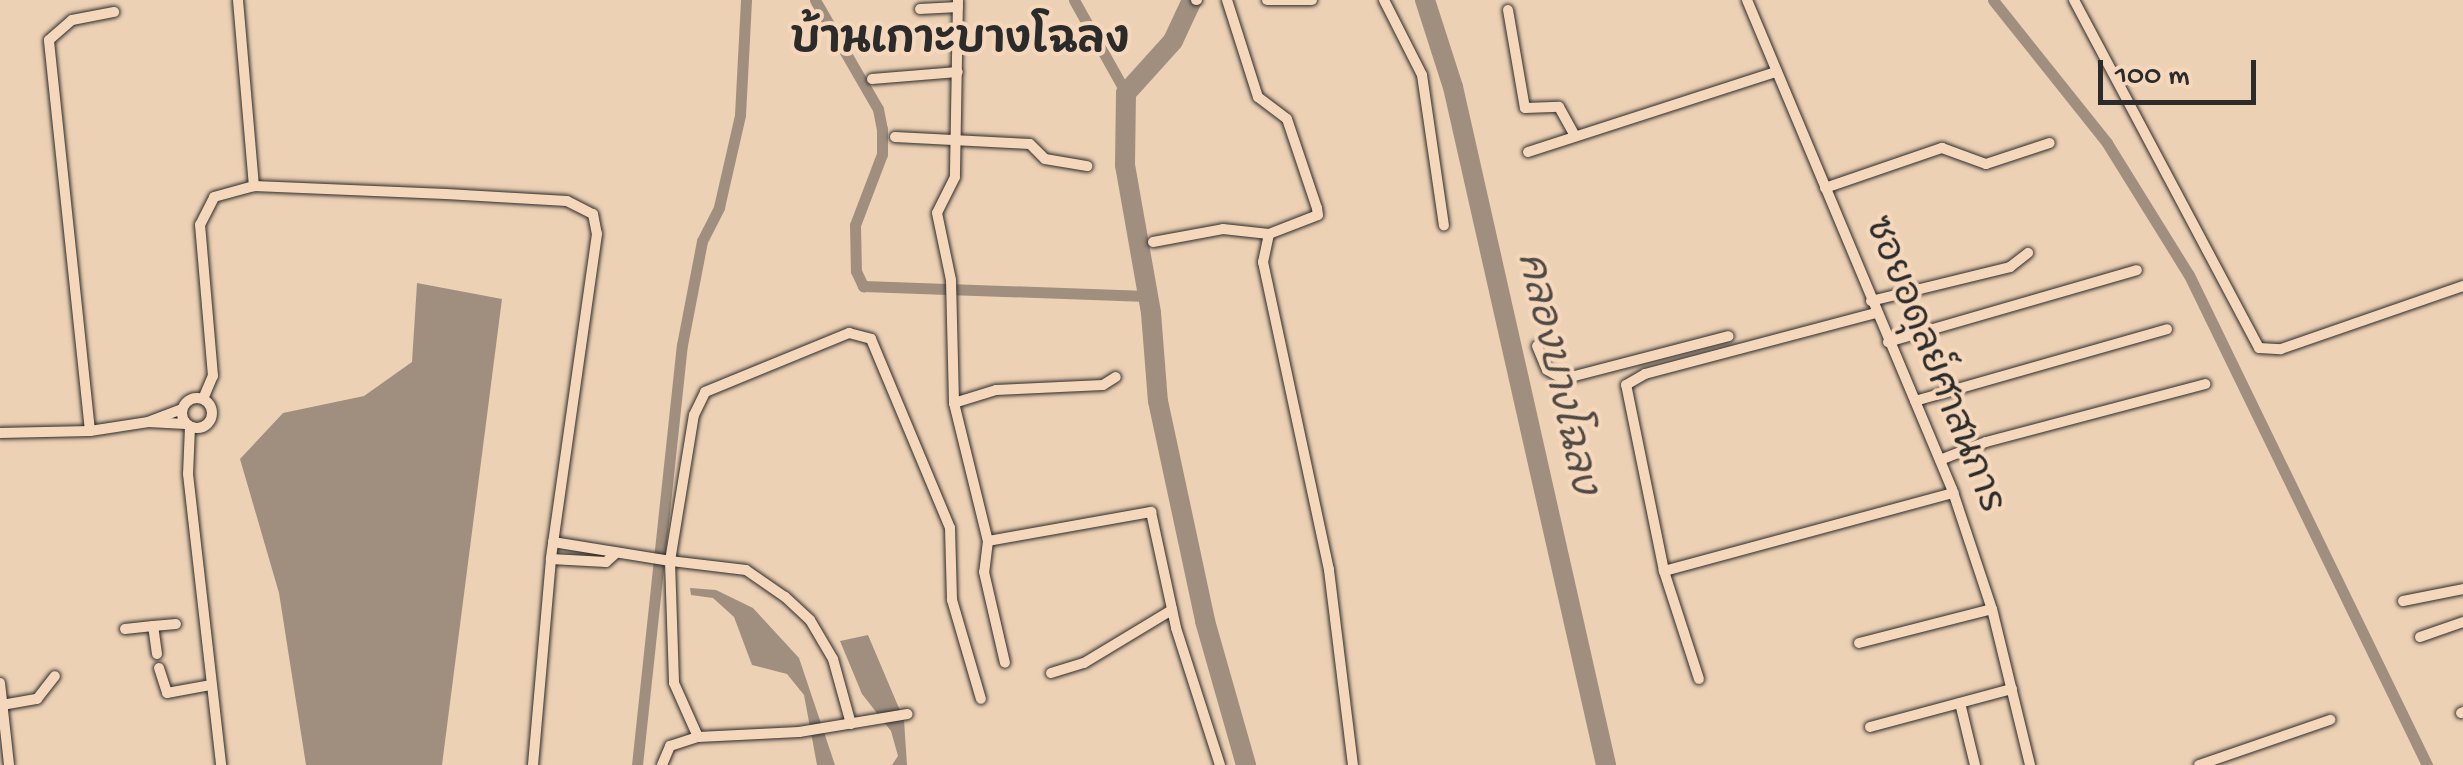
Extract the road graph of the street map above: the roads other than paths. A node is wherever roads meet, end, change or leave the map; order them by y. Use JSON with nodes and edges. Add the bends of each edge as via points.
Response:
{"nodes":[{"id":1,"x":238,"y":0,"type":"edge"},
{"id":2,"x":1227,"y":0,"type":"edge"},
{"id":3,"x":1266,"y":0,"type":"edge"},
{"id":4,"x":1312,"y":0,"type":"edge"},
{"id":5,"x":1384,"y":0,"type":"edge"},
{"id":6,"x":1747,"y":0,"type":"edge"},
{"id":7,"x":2074,"y":0,"type":"edge"},
{"id":8,"x":958,"y":4,"type":"edge"},
{"id":9,"x":920,"y":9,"type":"dead end"},
{"id":10,"x":1508,"y":10,"type":"dead end"},
{"id":11,"x":114,"y":12,"type":"dead end"},
{"id":12,"x":958,"y":72,"type":"junction"},
{"id":13,"x":1776,"y":72,"type":"junction"},
{"id":14,"x":872,"y":79,"type":"dead end"},
{"id":15,"x":1574,"y":134,"type":"junction"},
{"id":16,"x":894,"y":137,"type":"dead end"},
{"id":17,"x":957,"y":142,"type":"junction"},
{"id":18,"x":2050,"y":142,"type":"dead end"},
{"id":19,"x":1528,"y":152,"type":"dead end"},
{"id":20,"x":1087,"y":166,"type":"dead end"},
{"id":21,"x":254,"y":186,"type":"junction"},
{"id":22,"x":1824,"y":188,"type":"junction"},
{"id":23,"x":1444,"y":225,"type":"dead end"},
{"id":24,"x":1269,"y":234,"type":"junction"},
{"id":25,"x":1153,"y":242,"type":"dead end"},
{"id":26,"x":2028,"y":253,"type":"dead end"},
{"id":27,"x":2137,"y":270,"type":"dead end"},
{"id":28,"x":2463,"y":286,"type":"edge"},
{"id":29,"x":1871,"y":300,"type":"junction"},
{"id":30,"x":1876,"y":313,"type":"junction"},
{"id":31,"x":2167,"y":329,"type":"dead end"},
{"id":32,"x":1728,"y":336,"type":"dead end"},
{"id":33,"x":1888,"y":342,"type":"junction"},
{"id":34,"x":1538,"y":346,"type":"dead end"},
{"id":35,"x":1116,"y":377,"type":"dead end"},
{"id":36,"x":2205,"y":384,"type":"dead end"},
{"id":37,"x":204,"y":399,"type":"junction"},
{"id":38,"x":1915,"y":401,"type":"junction"},
{"id":39,"x":954,"y":403,"type":"junction"},
{"id":40,"x":182,"y":409,"type":"junction"},
{"id":41,"x":148,"y":422,"type":"junction"},
{"id":42,"x":188,"y":425,"type":"junction"},
{"id":43,"x":90,"y":431,"type":"junction"},
{"id":44,"x":0,"y":433,"type":"edge"},
{"id":45,"x":1940,"y":460,"type":"junction"},
{"id":46,"x":1954,"y":493,"type":"junction"},
{"id":47,"x":553,"y":542,"type":"junction"},
{"id":48,"x":988,"y":542,"type":"junction"},
{"id":49,"x":615,"y":554,"type":"junction"},
{"id":50,"x":551,"y":559,"type":"junction"},
{"id":51,"x":665,"y":560,"type":"junction"},
{"id":52,"x":1664,"y":571,"type":"junction"},
{"id":53,"x":2463,"y":588,"type":"edge"},
{"id":54,"x":2403,"y":601,"type":"dead end"},
{"id":55,"x":1992,"y":609,"type":"junction"},
{"id":56,"x":1172,"y":610,"type":"junction"},
{"id":57,"x":2463,"y":622,"type":"edge"},
{"id":58,"x":176,"y":624,"type":"dead end"},
{"id":59,"x":153,"y":626,"type":"junction"},
{"id":60,"x":125,"y":629,"type":"dead end"},
{"id":61,"x":2420,"y":636,"type":"dead end"},
{"id":62,"x":1859,"y":643,"type":"dead end"},
{"id":63,"x":157,"y":654,"type":"dead end"},
{"id":64,"x":1005,"y":662,"type":"dead end"},
{"id":65,"x":159,"y":668,"type":"dead end"},
{"id":66,"x":1050,"y":674,"type":"dead end"},
{"id":67,"x":55,"y":676,"type":"dead end"},
{"id":68,"x":1700,"y":679,"type":"dead end"},
{"id":69,"x":0,"y":684,"type":"edge"},
{"id":70,"x":211,"y":685,"type":"junction"},
{"id":71,"x":2012,"y":689,"type":"junction"},
{"id":72,"x":981,"y":699,"type":"dead end"},
{"id":73,"x":1960,"y":703,"type":"junction"},
{"id":74,"x":2,"y":705,"type":"junction"},
{"id":75,"x":908,"y":714,"type":"dead end"},
{"id":76,"x":2330,"y":720,"type":"dead end"},
{"id":77,"x":851,"y":724,"type":"junction"},
{"id":78,"x":1870,"y":727,"type":"dead end"},
{"id":79,"x":698,"y":737,"type":"junction"},
{"id":80,"x":9,"y":765,"type":"edge"},
{"id":81,"x":221,"y":765,"type":"edge"},
{"id":82,"x":533,"y":765,"type":"edge"},
{"id":83,"x":662,"y":765,"type":"edge"},
{"id":84,"x":1220,"y":765,"type":"edge"},
{"id":85,"x":1353,"y":765,"type":"edge"},
{"id":86,"x":1976,"y":765,"type":"edge"},
{"id":87,"x":2030,"y":765,"type":"edge"},
{"id":88,"x":2199,"y":765,"type":"edge"}],
"edges":[{"from":1,"to":21,"type":"street"},
{"from":2,"to":24,"type":"street","via":[[1258,97],[1287,118],[1317,208],[1318,215]]},
{"from":3,"to":4,"type":"street"},
{"from":5,"to":23,"type":"street","via":[[1422,76]]},
{"from":6,"to":13,"type":"street","name":"ซอยอดุลย์ศาสนการ"},
{"from":7,"to":28,"type":"street","via":[[2259,348],[2281,350]]},
{"from":8,"to":9,"type":"street"},
{"from":8,"to":12,"type":"street"},
{"from":10,"to":15,"type":"street","via":[[1525,108],[1558,107]]},
{"from":11,"to":43,"type":"street","via":[[72,20],[49,40]]},
{"from":12,"to":14,"type":"street"},
{"from":12,"to":17,"type":"street"},
{"from":13,"to":15,"type":"street"},
{"from":13,"to":22,"type":"street","name":"ซอยอดุลย์ศาสนการ"},
{"from":15,"to":19,"type":"street"},
{"from":16,"to":17,"type":"street"},
{"from":17,"to":20,"type":"street","via":[[1030,144],[1045,160]]},
{"from":17,"to":39,"type":"street","via":[[955,178],[937,213],[951,280]]},
{"from":18,"to":22,"type":"street","via":[[1986,164],[1942,148]]},
{"from":21,"to":37,"type":"street","via":[[214,198],[200,225],[212,376]]},
{"from":21,"to":47,"type":"street","via":[[567,202],[593,214],[598,234]]},
{"from":22,"to":29,"type":"street","name":"ซอยอดุลย์ศาสนการ"},
{"from":24,"to":25,"type":"street","via":[[1223,229]]},
{"from":24,"to":85,"type":"street","via":[[1266,286],[1314,486]]},
{"from":26,"to":29,"type":"street","via":[[2010,267]]},
{"from":27,"to":33,"type":"street"},
{"from":29,"to":30,"type":"street","name":"ซอยอดุลย์ศาสนการ"},
{"from":30,"to":33,"type":"street","name":"ซอยอดุลย์ศาสนการ"},
{"from":30,"to":52,"type":"street","via":[[1645,374],[1626,385]]},
{"from":31,"to":38,"type":"street"},
{"from":32,"to":34,"type":"street","via":[[1563,379],[1548,370]]},
{"from":33,"to":38,"type":"street","name":"ซอยอดุลย์ศาสนการ"},
{"from":35,"to":39,"type":"street","via":[[1103,385],[996,390]]},
{"from":36,"to":45,"type":"street"},
{"from":37,"to":40,"type":"street","via":[[193,398]]},
{"from":37,"to":42,"type":"street","via":[[211,420]]},
{"from":38,"to":45,"type":"street","name":"ซอยอดุลย์ศาสนการ"},
{"from":39,"to":48,"type":"street"},
{"from":40,"to":41,"type":"street"},
{"from":40,"to":42,"type":"street"},
{"from":41,"to":42,"type":"street"},
{"from":41,"to":43,"type":"street"},
{"from":42,"to":70,"type":"street"},
{"from":43,"to":44,"type":"street"},
{"from":45,"to":46,"type":"street","name":"ซอยอดุลย์ศาสนการ"},
{"from":46,"to":52,"type":"street"},
{"from":46,"to":55,"type":"street","name":"ซอยอดุลย์ศาสนการ"},
{"from":47,"to":49,"type":"street","via":[[603,546]]},
{"from":47,"to":50,"type":"street"},
{"from":48,"to":56,"type":"street","via":[[1148,510]]},
{"from":48,"to":64,"type":"street","via":[[984,572]]},
{"from":49,"to":50,"type":"street","via":[[606,562]]},
{"from":49,"to":51,"type":"street"},
{"from":50,"to":82,"type":"street"},
{"from":51,"to":72,"type":"street","via":[[694,415],[705,392],[820,342],[862,333],[871,340],[950,528],[952,600]]},
{"from":51,"to":77,"type":"street","via":[[746,570],[785,597],[810,620],[834,659]]},
{"from":51,"to":79,"type":"street","via":[[674,683]]},
{"from":52,"to":68,"type":"street"},
{"from":53,"to":54,"type":"street"},
{"from":55,"to":62,"type":"street"},
{"from":55,"to":71,"type":"street","name":"ซอยอดุลย์ศาสนการ"},
{"from":56,"to":66,"type":"street","via":[[1084,663]]},
{"from":56,"to":84,"type":"street"},
{"from":57,"to":61,"type":"street"},
{"from":58,"to":59,"type":"street"},
{"from":59,"to":60,"type":"street"},
{"from":59,"to":63,"type":"street"},
{"from":65,"to":70,"type":"street","via":[[166,693]]},
{"from":67,"to":74,"type":"street","via":[[37,699]]},
{"from":69,"to":74,"type":"street"},
{"from":70,"to":81,"type":"street"},
{"from":71,"to":73,"type":"street"},
{"from":71,"to":87,"type":"street","name":"ซอยอดุลย์ศาสนการ"},
{"from":73,"to":78,"type":"street"},
{"from":73,"to":86,"type":"street"},
{"from":74,"to":80,"type":"street"},
{"from":75,"to":77,"type":"street"},
{"from":76,"to":88,"type":"street"},
{"from":77,"to":79,"type":"street"},
{"from":79,"to":83,"type":"street","via":[[670,746]]}]}
